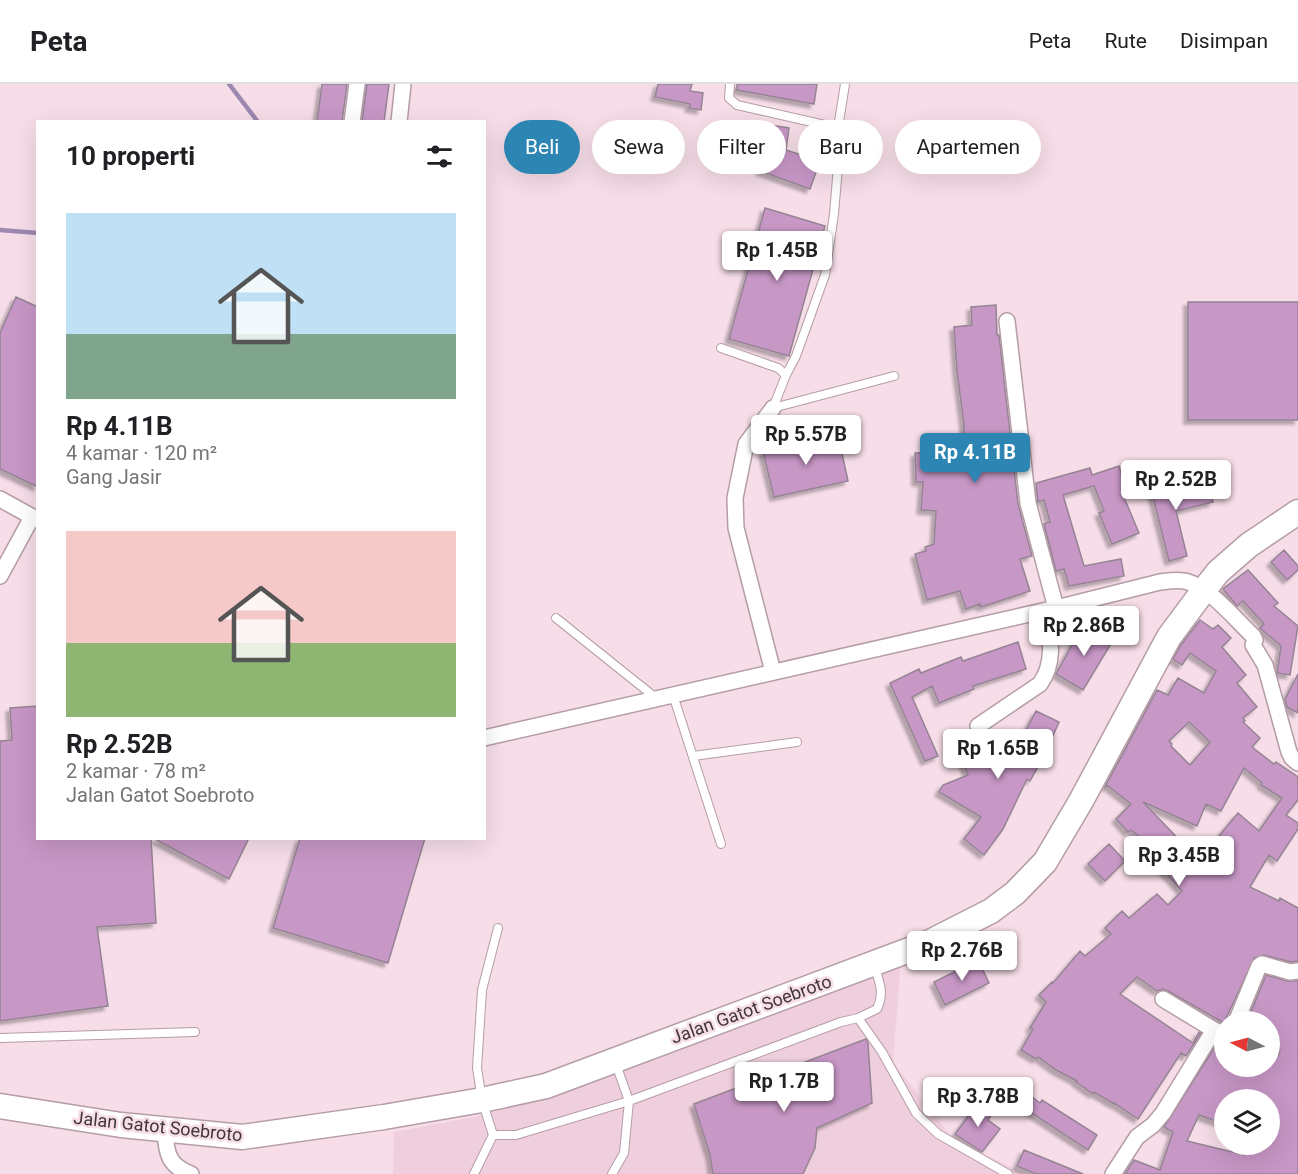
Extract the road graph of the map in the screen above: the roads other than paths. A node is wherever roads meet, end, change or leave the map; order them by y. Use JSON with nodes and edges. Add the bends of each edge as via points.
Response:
{"nodes":[{"id":1,"x":357,"y":84,"type":"edge"},
{"id":2,"x":403,"y":84,"type":"edge"},
{"id":3,"x":730,"y":84,"type":"edge"},
{"id":4,"x":845,"y":84,"type":"edge"},
{"id":5,"x":352,"y":120,"type":"edge"},
{"id":6,"x":399,"y":120,"type":"edge"},
{"id":7,"x":803,"y":120,"type":"edge"},
{"id":8,"x":839,"y":120,"type":"edge"},
{"id":9,"x":837,"y":174,"type":"edge"},
{"id":10,"x":1007,"y":321,"type":"dead end"},
{"id":11,"x":721,"y":348,"type":"dead end"},
{"id":12,"x":786,"y":375,"type":"junction"},
{"id":13,"x":894,"y":376,"type":"dead end"},
{"id":14,"x":773,"y":408,"type":"junction"},
{"id":15,"x":0,"y":498,"type":"edge"},
{"id":16,"x":1298,"y":512,"type":"edge"},
{"id":17,"x":35,"y":518,"type":"edge"},
{"id":18,"x":0,"y":576,"type":"edge"},
{"id":19,"x":1204,"y":590,"type":"junction"},
{"id":20,"x":1051,"y":609,"type":"junction"},
{"id":21,"x":556,"y":618,"type":"dead end"},
{"id":22,"x":773,"y":672,"type":"junction"},
{"id":23,"x":673,"y":695,"type":"junction"},
{"id":24,"x":657,"y":698,"type":"junction"},
{"id":25,"x":978,"y":726,"type":"dead end"},
{"id":26,"x":486,"y":738,"type":"edge"},
{"id":27,"x":796,"y":742,"type":"dead end"},
{"id":28,"x":693,"y":756,"type":"junction"},
{"id":29,"x":1298,"y":763,"type":"edge"},
{"id":30,"x":721,"y":844,"type":"dead end"},
{"id":31,"x":498,"y":928,"type":"dead end"},
{"id":32,"x":873,"y":964,"type":"junction"},
{"id":33,"x":1298,"y":971,"type":"edge"},
{"id":34,"x":1163,"y":999,"type":"dead end"},
{"id":35,"x":1241,"y":1011,"type":"edge"},
{"id":36,"x":858,"y":1018,"type":"junction"},
{"id":37,"x":1214,"y":1029,"type":"edge"},
{"id":38,"x":195,"y":1032,"type":"dead end"},
{"id":39,"x":0,"y":1038,"type":"edge"},
{"id":40,"x":1214,"y":1039,"type":"edge"},
{"id":41,"x":615,"y":1060,"type":"junction"},
{"id":42,"x":482,"y":1100,"type":"junction"},
{"id":43,"x":629,"y":1101,"type":"junction"},
{"id":44,"x":0,"y":1106,"type":"edge"},
{"id":45,"x":165,"y":1130,"type":"junction"},
{"id":46,"x":493,"y":1135,"type":"junction"},
{"id":47,"x":191,"y":1174,"type":"edge"},
{"id":48,"x":474,"y":1174,"type":"edge"},
{"id":49,"x":612,"y":1174,"type":"edge"},
{"id":50,"x":1008,"y":1174,"type":"edge"},
{"id":51,"x":1113,"y":1174,"type":"edge"}],
"edges":[{"from":1,"to":5,"type":"street"},
{"from":2,"to":6,"type":"street"},
{"from":3,"to":7,"type":"lane","via":[[728,95],[737,105]]},
{"from":4,"to":8,"type":"lane"},
{"from":9,"to":12,"type":"lane","via":[[825,274]]},
{"from":10,"to":20,"type":"street","via":[[1028,503]]},
{"from":11,"to":12,"type":"lane","via":[[778,368]]},
{"from":12,"to":14,"type":"lane"},
{"from":13,"to":14,"type":"lane"},
{"from":14,"to":22,"type":"street","via":[[746,444],[735,498],[736,528]]},
{"from":15,"to":17,"type":"street"},
{"from":16,"to":19,"type":"main road","name":"Jalan Gatot Soebroto","via":[[1249,545]]},
{"from":17,"to":18,"type":"street"},
{"from":19,"to":20,"type":"street","via":[[1175,580]]},
{"from":19,"to":29,"type":"street","via":[[1253,636],[1253,645],[1265,664],[1289,752]]},
{"from":19,"to":32,"type":"main road","name":"Jalan Gatot Soebroto","via":[[1169,637],[1045,862],[991,911],[928,943]]},
{"from":20,"to":22,"type":"street"},
{"from":20,"to":25,"type":"street","via":[[1047,675],[1040,684]]},
{"from":21,"to":24,"type":"lane"},
{"from":22,"to":23,"type":"street"},
{"from":23,"to":24,"type":"street"},
{"from":23,"to":28,"type":"lane"},
{"from":24,"to":26,"type":"street"},
{"from":27,"to":28,"type":"lane"},
{"from":28,"to":30,"type":"lane"},
{"from":31,"to":42,"type":"lane","via":[[482,990],[477,1068]]},
{"from":32,"to":36,"type":"lane","via":[[882,1000],[877,1009]]},
{"from":32,"to":41,"type":"main road","name":"Jalan Gatot Soebroto"},
{"from":33,"to":35,"type":"street","via":[[1259,966]]},
{"from":34,"to":37,"type":"street"},
{"from":36,"to":43,"type":"lane"},
{"from":36,"to":50,"type":"lane","via":[[916,1113],[938,1134]]},
{"from":38,"to":39,"type":"lane"},
{"from":40,"to":51,"type":"street"},
{"from":41,"to":42,"type":"main road","name":"Jalan Gatot Soebroto","via":[[546,1086]]},
{"from":41,"to":43,"type":"lane"},
{"from":42,"to":45,"type":"main road","name":"Jalan Gatot Soebroto","via":[[242,1137]]},
{"from":42,"to":46,"type":"lane"},
{"from":43,"to":46,"type":"lane","via":[[516,1135]]},
{"from":43,"to":49,"type":"lane","via":[[624,1153]]},
{"from":44,"to":45,"type":"main road","name":"Jalan Gatot Soebroto"},
{"from":45,"to":47,"type":"street","via":[[169,1156],[176,1167]]},
{"from":46,"to":48,"type":"lane"}]}
